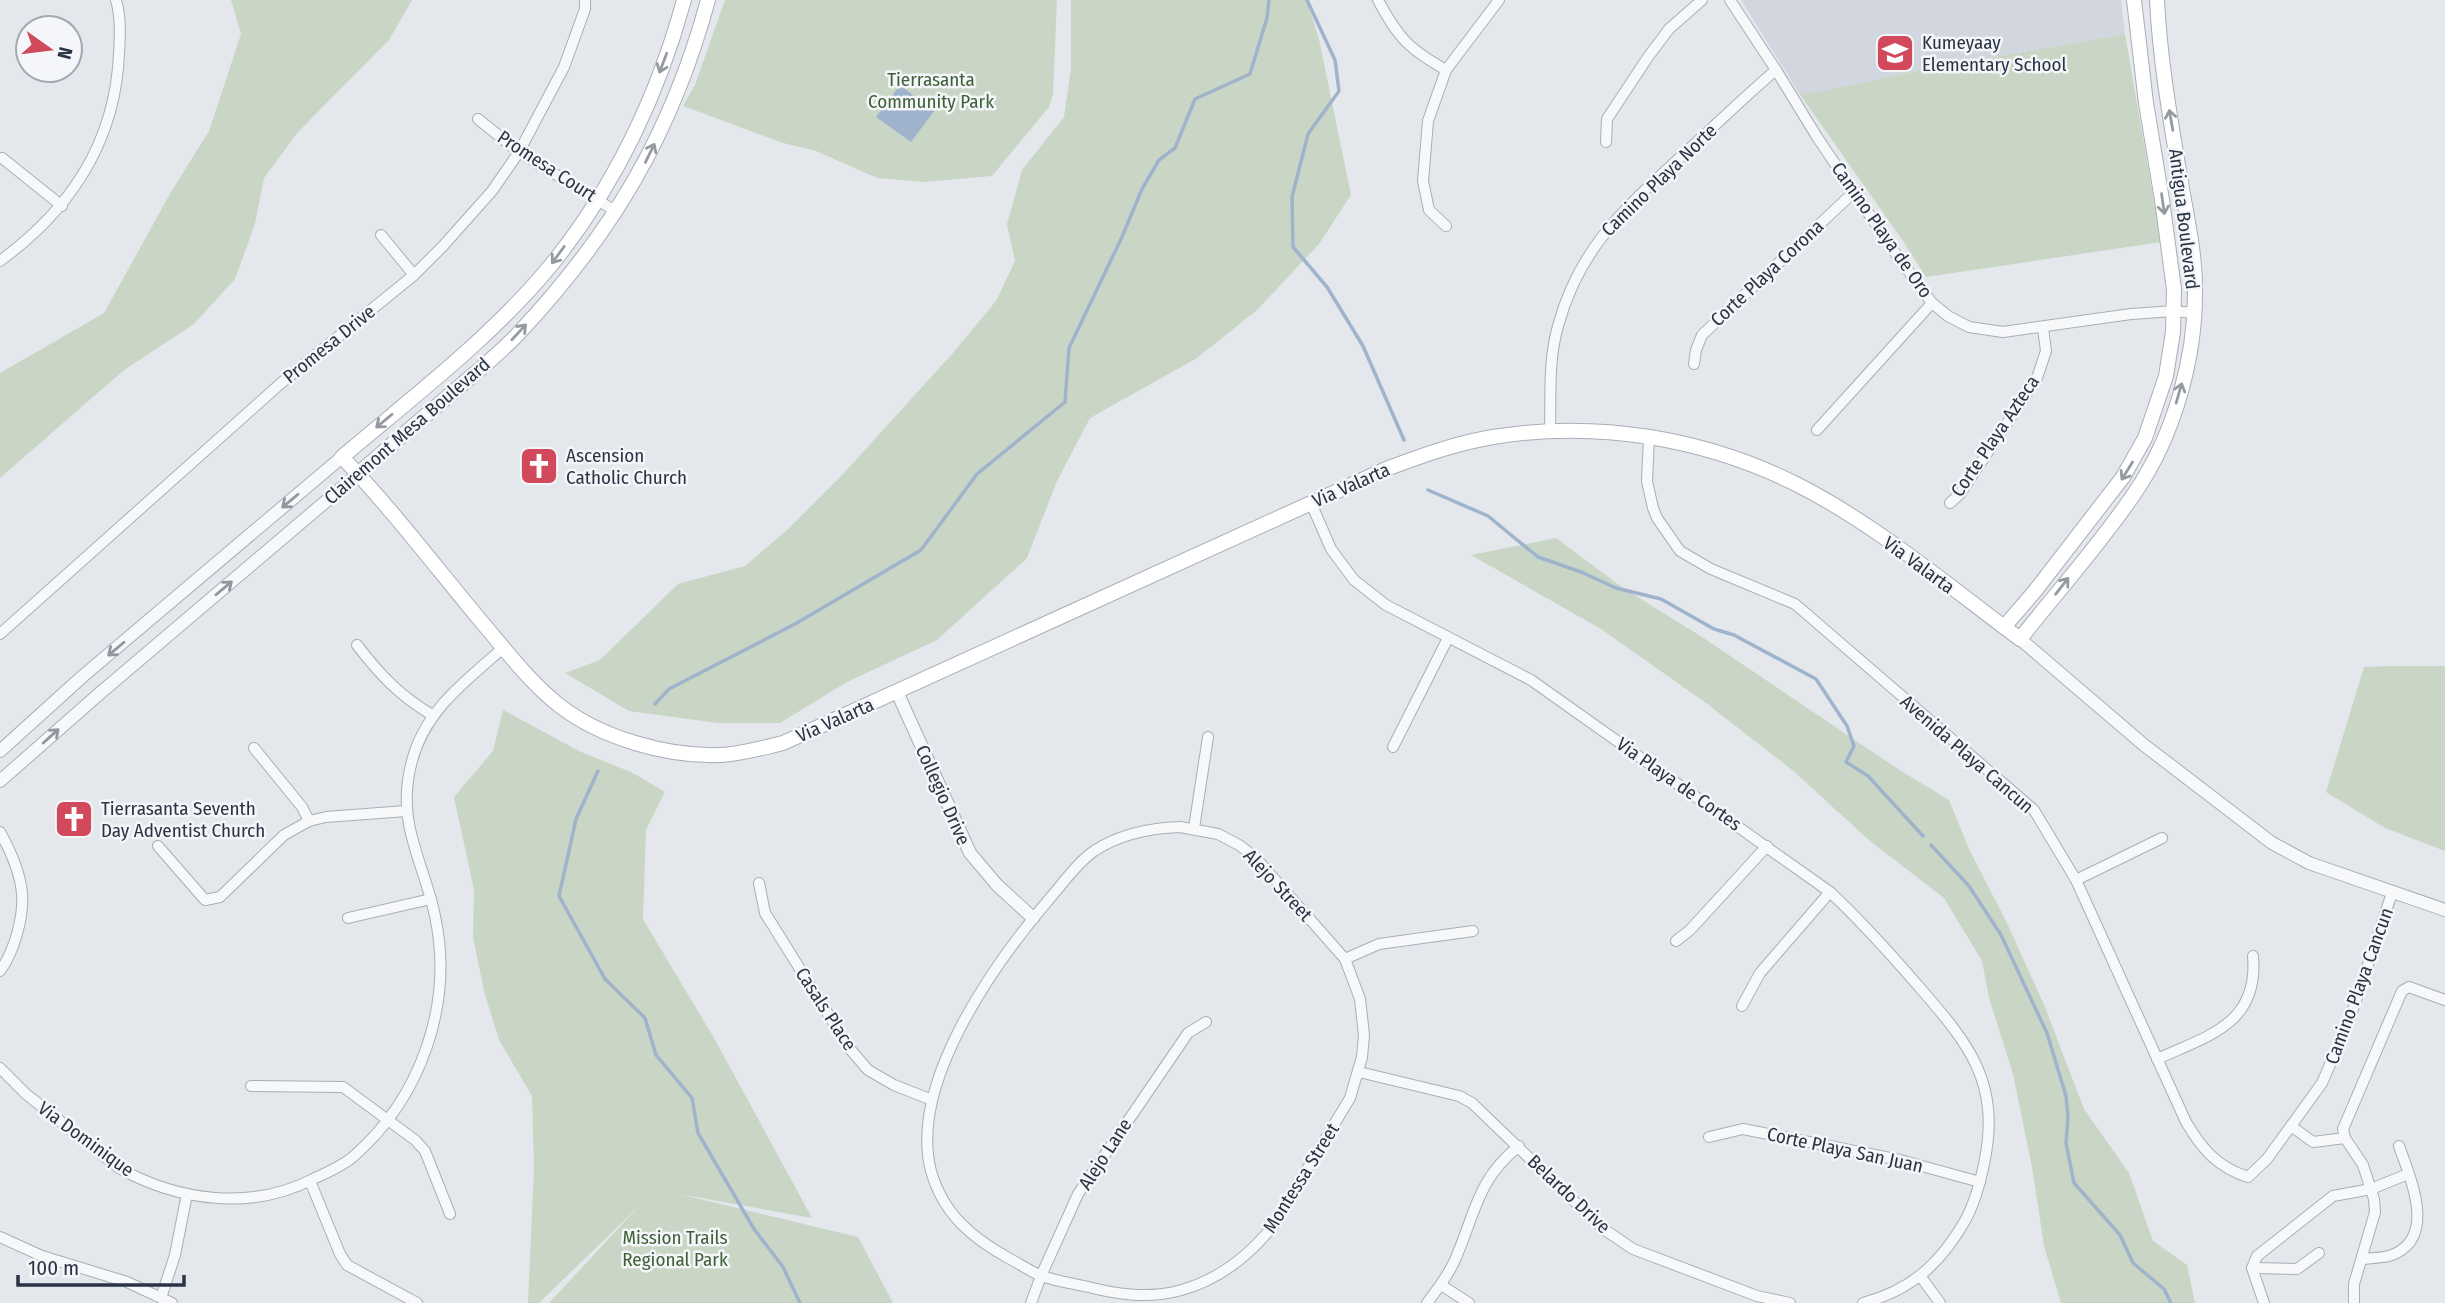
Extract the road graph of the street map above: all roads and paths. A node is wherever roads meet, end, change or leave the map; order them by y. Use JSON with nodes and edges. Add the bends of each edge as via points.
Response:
{"nodes":[{"id":1,"x":116,"y":0,"type":"edge"},
{"id":2,"x":585,"y":0,"type":"edge"},
{"id":3,"x":684,"y":0,"type":"edge"},
{"id":4,"x":692,"y":0,"type":"edge"},
{"id":5,"x":708,"y":0,"type":"edge"},
{"id":6,"x":1377,"y":0,"type":"edge"},
{"id":7,"x":1499,"y":0,"type":"edge"},
{"id":8,"x":1702,"y":0,"type":"edge"},
{"id":9,"x":1730,"y":0,"type":"edge"},
{"id":10,"x":2134,"y":0,"type":"edge"},
{"id":11,"x":2157,"y":0,"type":"edge"},
{"id":12,"x":704,"y":15,"type":"junction"},
{"id":13,"x":2138,"y":39,"type":"junction"},
{"id":14,"x":2161,"y":47,"type":"junction"},
{"id":15,"x":1446,"y":70,"type":"junction"},
{"id":16,"x":1776,"y":70,"type":"junction"},
{"id":17,"x":478,"y":119,"type":"dead end"},
{"id":18,"x":1606,"y":142,"type":"dead end"},
{"id":19,"x":519,"y":152,"type":"junction"},
{"id":20,"x":2,"y":158,"type":"dead end"},
{"id":21,"x":1855,"y":191,"type":"junction"},
{"id":22,"x":597,"y":200,"type":"junction"},
{"id":23,"x":62,"y":206,"type":"junction"},
{"id":24,"x":617,"y":212,"type":"junction"},
{"id":25,"x":1446,"y":226,"type":"dead end"},
{"id":26,"x":381,"y":235,"type":"dead end"},
{"id":27,"x":0,"y":261,"type":"edge"},
{"id":28,"x":414,"y":275,"type":"junction"},
{"id":29,"x":1932,"y":303,"type":"junction"},
{"id":30,"x":2175,"y":311,"type":"junction"},
{"id":31,"x":2194,"y":313,"type":"junction"},
{"id":32,"x":2043,"y":328,"type":"junction"},
{"id":33,"x":1695,"y":364,"type":"dead end"},
{"id":34,"x":1816,"y":430,"type":"dead end"},
{"id":35,"x":1550,"y":432,"type":"junction"},
{"id":36,"x":1648,"y":437,"type":"junction"},
{"id":37,"x":342,"y":457,"type":"junction"},
{"id":38,"x":358,"y":474,"type":"junction"},
{"id":39,"x":1311,"y":503,"type":"junction"},
{"id":40,"x":1950,"y":503,"type":"dead end"},
{"id":41,"x":2004,"y":627,"type":"junction"},
{"id":42,"x":0,"y":634,"type":"edge"},
{"id":43,"x":1448,"y":638,"type":"junction"},
{"id":44,"x":2020,"y":639,"type":"junction"},
{"id":45,"x":356,"y":645,"type":"dead end"},
{"id":46,"x":503,"y":648,"type":"junction"},
{"id":47,"x":897,"y":692,"type":"junction"},
{"id":48,"x":432,"y":715,"type":"junction"},
{"id":49,"x":1208,"y":737,"type":"dead end"},
{"id":50,"x":1393,"y":747,"type":"dead end"},
{"id":51,"x":254,"y":748,"type":"dead end"},
{"id":52,"x":0,"y":751,"type":"edge"},
{"id":53,"x":0,"y":781,"type":"edge"},
{"id":54,"x":406,"y":811,"type":"junction"},
{"id":55,"x":309,"y":821,"type":"junction"},
{"id":56,"x":1194,"y":828,"type":"junction"},
{"id":57,"x":0,"y":832,"type":"edge"},
{"id":58,"x":2162,"y":838,"type":"dead end"},
{"id":59,"x":158,"y":846,"type":"dead end"},
{"id":60,"x":1767,"y":846,"type":"junction"},
{"id":61,"x":2076,"y":880,"type":"junction"},
{"id":62,"x":759,"y":883,"type":"dead end"},
{"id":63,"x":1830,"y":892,"type":"junction"},
{"id":64,"x":2392,"y":893,"type":"junction"},
{"id":65,"x":431,"y":899,"type":"junction"},
{"id":66,"x":2445,"y":910,"type":"edge"},
{"id":67,"x":348,"y":918,"type":"dead end"},
{"id":68,"x":1033,"y":918,"type":"junction"},
{"id":69,"x":1473,"y":931,"type":"dead end"},
{"id":70,"x":1676,"y":941,"type":"dead end"},
{"id":71,"x":2253,"y":956,"type":"dead end"},
{"id":72,"x":1345,"y":959,"type":"junction"},
{"id":73,"x":0,"y":971,"type":"edge"},
{"id":74,"x":2445,"y":1000,"type":"edge"},
{"id":75,"x":1742,"y":1006,"type":"dead end"},
{"id":76,"x":1206,"y":1022,"type":"dead end"},
{"id":77,"x":2157,"y":1059,"type":"junction"},
{"id":78,"x":0,"y":1068,"type":"edge"},
{"id":79,"x":1359,"y":1072,"type":"junction"},
{"id":80,"x":251,"y":1086,"type":"dead end"},
{"id":81,"x":932,"y":1100,"type":"junction"},
{"id":82,"x":388,"y":1120,"type":"junction"},
{"id":83,"x":2291,"y":1126,"type":"junction"},
{"id":84,"x":1709,"y":1137,"type":"dead end"},
{"id":85,"x":2346,"y":1138,"type":"junction"},
{"id":86,"x":1519,"y":1146,"type":"junction"},
{"id":87,"x":2399,"y":1146,"type":"dead end"},
{"id":88,"x":2408,"y":1174,"type":"junction"},
{"id":89,"x":2248,"y":1177,"type":"joint"},
{"id":90,"x":310,"y":1181,"type":"junction"},
{"id":91,"x":1980,"y":1182,"type":"junction"},
{"id":92,"x":2371,"y":1189,"type":"junction"},
{"id":93,"x":187,"y":1194,"type":"junction"},
{"id":94,"x":450,"y":1214,"type":"dead end"},
{"id":95,"x":0,"y":1237,"type":"edge"},
{"id":96,"x":2319,"y":1253,"type":"dead end"},
{"id":97,"x":2362,"y":1259,"type":"junction"},
{"id":98,"x":2252,"y":1268,"type":"junction"},
{"id":99,"x":1041,"y":1276,"type":"junction"},
{"id":100,"x":1921,"y":1277,"type":"junction"},
{"id":101,"x":1441,"y":1285,"type":"junction"},
{"id":102,"x":1756,"y":1299,"type":"edge"},
{"id":103,"x":166,"y":1300,"type":"edge"},
{"id":104,"x":417,"y":1303,"type":"edge"},
{"id":105,"x":1031,"y":1303,"type":"edge"},
{"id":106,"x":1427,"y":1303,"type":"edge"},
{"id":107,"x":1469,"y":1303,"type":"edge"},
{"id":108,"x":1790,"y":1303,"type":"edge"},
{"id":109,"x":1863,"y":1303,"type":"edge"},
{"id":110,"x":1940,"y":1303,"type":"edge"},
{"id":111,"x":2264,"y":1303,"type":"edge"},
{"id":112,"x":2354,"y":1303,"type":"edge"}],
"edges":[{"from":1,"to":23,"type":"street","via":[[120,35],[112,109],[93,159]]},
{"from":2,"to":19,"type":"street","name":"Promesa Drive","via":[[564,67]]},
{"from":3,"to":22,"type":"main road","name":"Clairemont Mesa Boulevard","one_way":true,"via":[[646,109]]},
{"from":4,"to":12,"type":"main road"},
{"from":5,"to":12,"type":"main road","name":"Clairemont Mesa Boulevard"},
{"from":6,"to":15,"type":"street","via":[[1401,38]]},
{"from":7,"to":15,"type":"street"},
{"from":8,"to":18,"type":"street","via":[[1669,29],[1648,57],[1607,119]]},
{"from":9,"to":16,"type":"street","name":"Camino Playa de Oro"},
{"from":10,"to":13,"type":"main road","name":"Antigua Boulevard"},
{"from":11,"to":14,"type":"main road","name":"Antigua Boulevard"},
{"from":24,"to":12,"type":"main road","name":"Clairemont Mesa Boulevard","one_way":true,"via":[[667,118]]},
{"from":13,"to":14,"type":"main road"},
{"from":13,"to":30,"type":"main road","name":"Antigua Boulevard","one_way":true},
{"from":31,"to":14,"type":"main road","name":"Antigua Boulevard","one_way":true,"via":[[2192,251]]},
{"from":15,"to":25,"type":"street","via":[[1427,121],[1423,181],[1429,210]]},
{"from":16,"to":21,"type":"street","name":"Camino Playa de Oro"},
{"from":16,"to":35,"type":"street","name":"Camino Playa Norte","via":[[1618,215],[1584,261],[1565,302],[1553,345]]},
{"from":17,"to":19,"type":"street","name":"Promesa Court"},
{"from":19,"to":22,"type":"street","name":"Promesa Court"},
{"from":19,"to":28,"type":"street","name":"Promesa Drive","via":[[492,191]]},
{"from":20,"to":23,"type":"street"},
{"from":21,"to":29,"type":"street","name":"Camino Playa de Oro"},
{"from":21,"to":33,"type":"street","name":"Corte Playa Corona","via":[[1702,335]]},
{"from":22,"to":24,"type":"street","name":"Promesa Court"},
{"from":22,"to":37,"type":"main road","name":"Clairemont Mesa Boulevard","one_way":true,"via":[[552,264],[493,327]]},
{"from":23,"to":27,"type":"street"},
{"from":38,"to":24,"type":"main road","name":"Clairemont Mesa Boulevard","one_way":true,"via":[[517,335]]},
{"from":26,"to":28,"type":"street"},
{"from":28,"to":42,"type":"street","name":"Promesa Drive","via":[[280,384]]},
{"from":29,"to":32,"type":"street","name":"Camino Playa de Oro","via":[[1948,316],[1981,330]]},
{"from":29,"to":34,"type":"street"},
{"from":30,"to":31,"type":"street","name":"Camino Playa de Oro"},
{"from":30,"to":32,"type":"street","name":"Camino Playa de Oro"},
{"from":30,"to":41,"type":"main road","name":"Antigua Boulevard","one_way":true,"via":[[2164,386],[2135,458]]},
{"from":44,"to":31,"type":"main road","name":"Antigua Boulevard","one_way":true,"via":[[2147,473],[2182,384]]},
{"from":32,"to":40,"type":"street","name":"Corte Playa Azteca","via":[[2046,351],[2037,378]]},
{"from":35,"to":36,"type":"main road","name":"Via Valarta"},
{"from":35,"to":39,"type":"main road","name":"Via Valarta","via":[[1493,437],[1434,452]]},
{"from":36,"to":41,"type":"main road","name":"Via Valarta","via":[[1734,456],[1798,485],[1846,512]]},
{"from":36,"to":61,"type":"street","name":"Avenida Playa Cancun","via":[[1647,481],[1653,508],[1680,551],[1795,604],[2034,810]]},
{"from":37,"to":38,"type":"main road","name":"Via Valarta"},
{"from":37,"to":52,"type":"street","name":"Clairemont Mesa Boulevard","one_way":true},
{"from":38,"to":46,"type":"main road","name":"Via Valarta"},
{"from":53,"to":38,"type":"street","name":"Clairemont Mesa Boulevard","one_way":true},
{"from":39,"to":43,"type":"street","name":"Via Playa de Cortes","via":[[1331,550],[1354,579],[1386,605]]},
{"from":39,"to":47,"type":"main road","name":"Via Valarta"},
{"from":41,"to":44,"type":"main road","name":"Via Valarta"},
{"from":43,"to":50,"type":"street"},
{"from":43,"to":60,"type":"street","name":"Via Playa de Cortes","via":[[1531,680]]},
{"from":44,"to":64,"type":"street","name":"Via Valarta","via":[[2144,745],[2272,843],[2309,863]]},
{"from":45,"to":48,"type":"street","via":[[385,680]]},
{"from":46,"to":47,"type":"main road","name":"Via Valarta","via":[[561,707],[607,734],[676,752],[719,755],[783,743]]},
{"from":46,"to":48,"type":"street","name":"Via Dominique"},
{"from":47,"to":68,"type":"street","name":"Collegio Drive","via":[[970,853]]},
{"from":48,"to":54,"type":"street","name":"Via Dominique","via":[[411,761]]},
{"from":49,"to":56,"type":"street"},
{"from":51,"to":55,"type":"street","via":[[303,807]]},
{"from":54,"to":55,"type":"street"},
{"from":54,"to":65,"type":"street","name":"Via Dominique"},
{"from":55,"to":59,"type":"street","via":[[284,835],[220,897],[205,900]]},
{"from":56,"to":68,"type":"street","name":"Alejo Street","via":[[1152,829],[1108,843],[1082,860]]},
{"from":56,"to":72,"type":"street","name":"Alejo Street","via":[[1230,840],[1255,857]]},
{"from":57,"to":73,"type":"street","via":[[11,852],[22,894],[16,939]]},
{"from":58,"to":61,"type":"street"},
{"from":60,"to":63,"type":"street","name":"Via Playa de Cortes"},
{"from":60,"to":70,"type":"street"},
{"from":61,"to":77,"type":"street","name":"Avenida Playa Cancun"},
{"from":62,"to":81,"type":"street","name":"Casals Place","via":[[765,913],[850,1049],[868,1070]]},
{"from":63,"to":75,"type":"street","via":[[1760,973]]},
{"from":63,"to":91,"type":"street","name":"Via Playa de Cortes","via":[[1865,925],[1969,1048],[1987,1098],[1988,1143]]},
{"from":64,"to":66,"type":"street","name":"Via Valarta"},
{"from":64,"to":83,"type":"street","name":"Camino Playa Cancun","via":[[2341,1040],[2322,1083]]},
{"from":65,"to":67,"type":"street"},
{"from":65,"to":82,"type":"street","name":"Via Dominique","via":[[440,957],[436,1014],[418,1070]]},
{"from":68,"to":81,"type":"street","name":"Montessa Street","via":[[961,1026]]},
{"from":69,"to":72,"type":"street","via":[[1379,944]]},
{"from":71,"to":77,"type":"street","via":[[2255,977],[2238,1014],[2219,1030]]},
{"from":72,"to":79,"type":"street","name":"Alejo Street","via":[[1362,1009]]},
{"from":74,"to":85,"type":"street","via":[[2419,989],[2402,991],[2343,1129]]},
{"from":76,"to":99,"type":"street","name":"Alejo Lane","via":[[1188,1033],[1098,1162],[1078,1194]]},
{"from":77,"to":89,"type":"street","name":"Avenida Playa Cancun","via":[[2197,1140],[2228,1170]]},
{"from":78,"to":93,"type":"street","name":"Via Dominique","via":[[120,1168]]},
{"from":79,"to":86,"type":"street","name":"Belardo Drive","via":[[1459,1096]]},
{"from":79,"to":99,"type":"street","name":"Montessa Street","via":[[1350,1098],[1273,1226],[1220,1274],[1177,1291],[1136,1296]]},
{"from":80,"to":82,"type":"street","via":[[343,1087]]},
{"from":81,"to":99,"type":"street","name":"Montessa Street","via":[[928,1157],[948,1209],[983,1244]]},
{"from":82,"to":90,"type":"street","name":"Via Dominique","via":[[352,1158]]},
{"from":82,"to":94,"type":"street","via":[[425,1151]]},
{"from":83,"to":85,"type":"street","via":[[2313,1142]]},
{"from":83,"to":89,"type":"street","name":"Camino Playa Cancun"},
{"from":84,"to":91,"type":"street","name":"Corte Playa San Juan","via":[[1743,1129],[1900,1160]]},
{"from":85,"to":92,"type":"street","via":[[2364,1165]]},
{"from":86,"to":101,"type":"street","via":[[1483,1187]]},
{"from":86,"to":102,"type":"street","name":"Belardo Drive","via":[[1602,1228],[1633,1249]]},
{"from":87,"to":88,"type":"street"},
{"from":88,"to":92,"type":"street"},
{"from":88,"to":97,"type":"street","via":[[2418,1201],[2409,1241],[2389,1256]]},
{"from":90,"to":93,"type":"street","name":"Via Dominique","via":[[246,1199]]},
{"from":90,"to":104,"type":"street","via":[[347,1265]]},
{"from":91,"to":100,"type":"street","via":[[1953,1242]]},
{"from":92,"to":97,"type":"street","via":[[2375,1212]]},
{"from":92,"to":98,"type":"street","via":[[2333,1196],[2257,1256]]},
{"from":93,"to":103,"type":"street"},
{"from":95,"to":103,"type":"street"},
{"from":96,"to":98,"type":"street","via":[[2297,1269]]},
{"from":97,"to":112,"type":"street"},
{"from":98,"to":111,"type":"street"},
{"from":99,"to":105,"type":"street","name":"Alejo Lane"},
{"from":100,"to":109,"type":"street"},
{"from":100,"to":110,"type":"street"},
{"from":101,"to":106,"type":"street"},
{"from":101,"to":107,"type":"street"},
{"from":102,"to":108,"type":"street","name":"Belardo Drive"}]}
